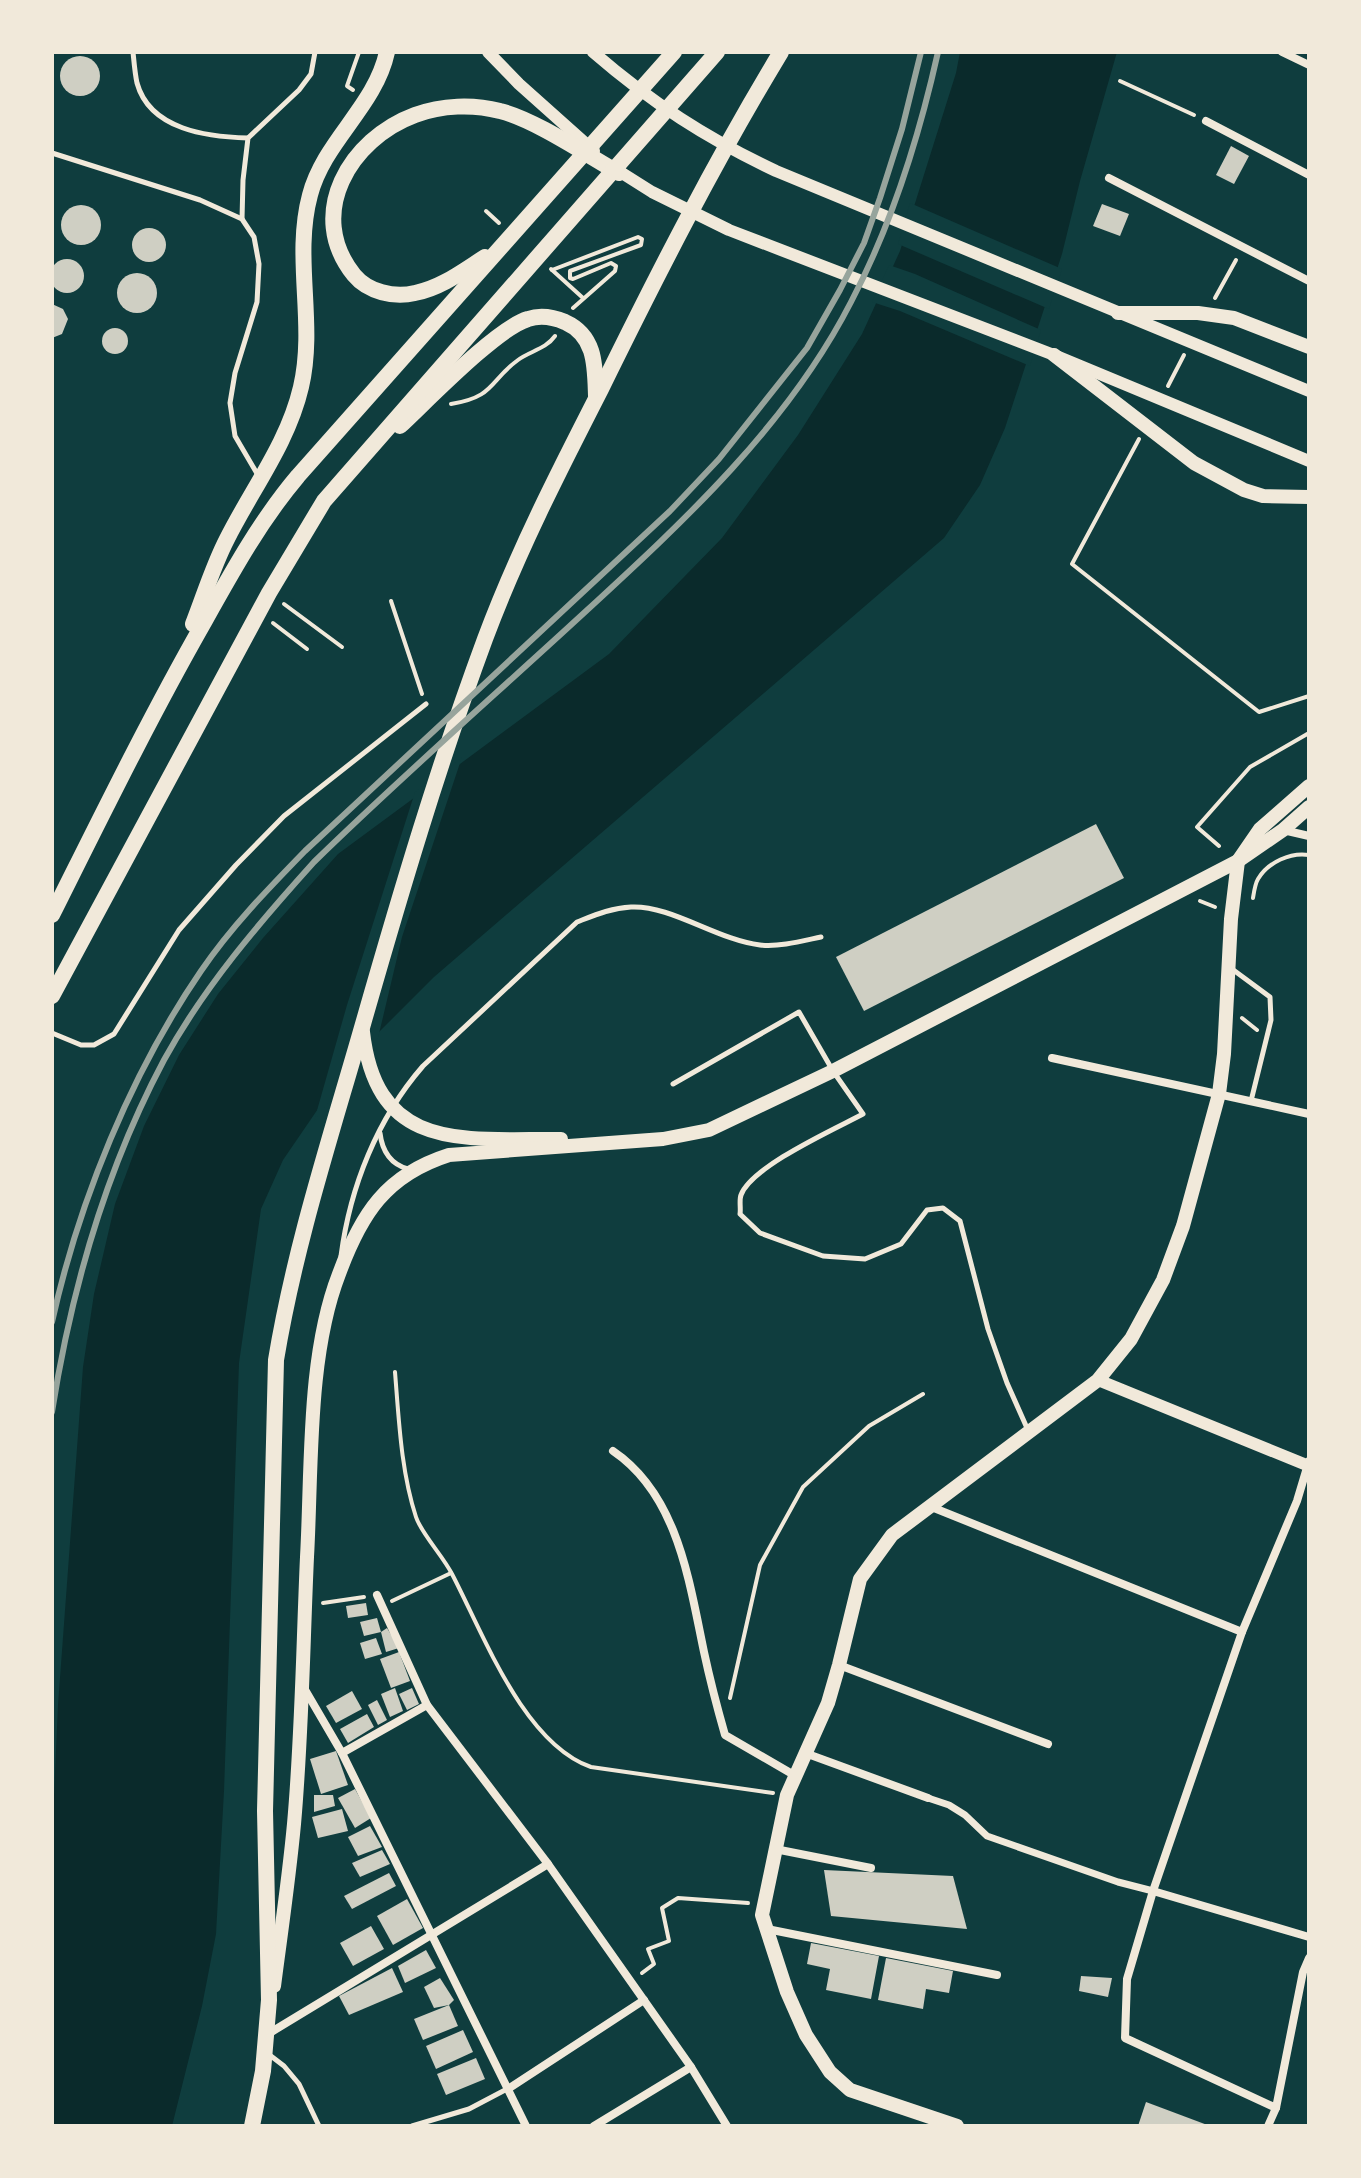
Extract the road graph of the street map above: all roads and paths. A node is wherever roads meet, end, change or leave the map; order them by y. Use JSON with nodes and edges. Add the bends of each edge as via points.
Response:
{"nodes":[{"id":1,"x":133,"y":52,"type":"edge"},
{"id":2,"x":315,"y":52,"type":"edge"},
{"id":3,"x":359,"y":52,"type":"edge"},
{"id":4,"x":387,"y":52,"type":"edge"},
{"id":5,"x":488,"y":52,"type":"edge"},
{"id":6,"x":593,"y":52,"type":"edge"},
{"id":7,"x":674,"y":52,"type":"edge"},
{"id":8,"x":717,"y":52,"type":"edge"},
{"id":9,"x":781,"y":52,"type":"edge"},
{"id":10,"x":1282,"y":52,"type":"edge"},
{"id":11,"x":1309,"y":65,"type":"edge"},
{"id":12,"x":1120,"y":81,"type":"dead end"},
{"id":13,"x":355,"y":91,"type":"dead end"},
{"id":14,"x":1206,"y":121,"type":"joint"},
{"id":15,"x":248,"y":138,"type":"junction"},
{"id":16,"x":52,"y":153,"type":"edge"},
{"id":17,"x":619,"y":173,"type":"junction"},
{"id":18,"x":1309,"y":175,"type":"edge"},
{"id":19,"x":1109,"y":178,"type":"dead end"},
{"id":20,"x":242,"y":219,"type":"junction"},
{"id":21,"x":503,"y":245,"type":"junction"},
{"id":22,"x":1236,"y":259,"type":"dead end"},
{"id":23,"x":1309,"y":281,"type":"edge"},
{"id":24,"x":583,"y":298,"type":"junction"},
{"id":25,"x":1214,"y":300,"type":"dead end"},
{"id":26,"x":1118,"y":313,"type":"junction"},
{"id":27,"x":568,"y":316,"type":"dead end"},
{"id":28,"x":559,"y":328,"type":"dead end"},
{"id":29,"x":1191,"y":342,"type":"dead end"},
{"id":30,"x":1305,"y":343,"type":"edge"},
{"id":31,"x":1054,"y":355,"type":"junction"},
{"id":32,"x":1309,"y":391,"type":"edge"},
{"id":33,"x":1161,"y":397,"type":"dead end"},
{"id":34,"x":596,"y":398,"type":"junction"},
{"id":35,"x":451,"y":404,"type":"dead end"},
{"id":36,"x":1139,"y":439,"type":"dead end"},
{"id":37,"x":1309,"y":461,"type":"edge"},
{"id":38,"x":342,"y":478,"type":"junction"},
{"id":39,"x":260,"y":480,"type":"junction"},
{"id":40,"x":1308,"y":497,"type":"edge"},
{"id":41,"x":269,"y":593,"type":"junction"},
{"id":42,"x":391,"y":601,"type":"dead end"},
{"id":43,"x":259,"y":612,"type":"junction"},
{"id":44,"x":342,"y":647,"type":"dead end"},
{"id":45,"x":307,"y":649,"type":"dead end"},
{"id":46,"x":171,"y":681,"type":"junction"},
{"id":47,"x":1309,"y":696,"type":"edge"},
{"id":48,"x":426,"y":704,"type":"joint"},
{"id":49,"x":1309,"y":733,"type":"edge"},
{"id":50,"x":1309,"y":786,"type":"edge"},
{"id":51,"x":1309,"y":807,"type":"edge"},
{"id":52,"x":1283,"y":830,"type":"junction"},
{"id":53,"x":1309,"y":836,"type":"edge"},
{"id":54,"x":1219,"y":846,"type":"dead end"},
{"id":55,"x":1238,"y":861,"type":"junction"},
{"id":56,"x":52,"y":915,"type":"edge"},
{"id":57,"x":821,"y":937,"type":"dead end"},
{"id":58,"x":1228,"y":966,"type":"junction"},
{"id":59,"x":52,"y":996,"type":"edge"},
{"id":60,"x":1237,"y":1014,"type":"dead end"},
{"id":61,"x":362,"y":1028,"type":"junction"},
{"id":62,"x":52,"y":1033,"type":"edge"},
{"id":63,"x":1267,"y":1038,"type":"junction"},
{"id":64,"x":1052,"y":1058,"type":"dead end"},
{"id":65,"x":833,"y":1071,"type":"junction"},
{"id":66,"x":673,"y":1084,"type":"dead end"},
{"id":67,"x":1219,"y":1094,"type":"junction"},
{"id":68,"x":1251,"y":1101,"type":"junction"},
{"id":69,"x":1309,"y":1114,"type":"edge"},
{"id":70,"x":379,"y":1132,"type":"junction"},
{"id":71,"x":639,"y":1141,"type":"junction"},
{"id":72,"x":412,"y":1170,"type":"junction"},
{"id":73,"x":338,"y":1276,"type":"junction"},
{"id":74,"x":395,"y":1372,"type":"dead end"},
{"id":75,"x":1098,"y":1380,"type":"junction"},
{"id":76,"x":923,"y":1394,"type":"dead end"},
{"id":77,"x":1030,"y":1433,"type":"junction"},
{"id":78,"x":613,"y":1451,"type":"dead end"},
{"id":79,"x":1309,"y":1464,"type":"edge"},
{"id":80,"x":929,"y":1506,"type":"junction"},
{"id":81,"x":451,"y":1573,"type":"junction"},
{"id":82,"x":377,"y":1595,"type":"joint"},
{"id":83,"x":323,"y":1603,"type":"dead end"},
{"id":84,"x":382,"y":1605,"type":"junction"},
{"id":85,"x":1242,"y":1632,"type":"junction"},
{"id":86,"x":839,"y":1665,"type":"junction"},
{"id":87,"x":301,"y":1683,"type":"junction"},
{"id":88,"x":427,"y":1705,"type":"junction"},
{"id":89,"x":725,"y":1735,"type":"junction"},
{"id":90,"x":1048,"y":1744,"type":"dead end"},
{"id":91,"x":342,"y":1753,"type":"junction"},
{"id":92,"x":805,"y":1753,"type":"junction"},
{"id":93,"x":794,"y":1775,"type":"junction"},
{"id":94,"x":787,"y":1795,"type":"junction"},
{"id":95,"x":928,"y":1798,"type":"joint"},
{"id":96,"x":774,"y":1849,"type":"junction"},
{"id":97,"x":548,"y":1864,"type":"junction"},
{"id":98,"x":871,"y":1868,"type":"dead end"},
{"id":99,"x":1153,"y":1891,"type":"junction"},
{"id":100,"x":762,"y":1904,"type":"junction"},
{"id":101,"x":766,"y":1929,"type":"junction"},
{"id":102,"x":433,"y":1934,"type":"junction"},
{"id":103,"x":1309,"y":1937,"type":"edge"},
{"id":104,"x":1309,"y":1958,"type":"edge"},
{"id":105,"x":997,"y":1975,"type":"dead end"},
{"id":106,"x":631,"y":1982,"type":"junction"},
{"id":107,"x":644,"y":2000,"type":"junction"},
{"id":108,"x":268,"y":2034,"type":"junction"},
{"id":109,"x":266,"y":2052,"type":"junction"},
{"id":110,"x":691,"y":2067,"type":"junction"},
{"id":111,"x":508,"y":2089,"type":"junction"},
{"id":112,"x":1276,"y":2108,"type":"junction"},
{"id":113,"x":252,"y":2126,"type":"edge"},
{"id":114,"x":319,"y":2126,"type":"edge"},
{"id":115,"x":412,"y":2126,"type":"edge"},
{"id":116,"x":526,"y":2126,"type":"edge"},
{"id":117,"x":594,"y":2126,"type":"edge"},
{"id":118,"x":727,"y":2126,"type":"edge"},
{"id":119,"x":957,"y":2126,"type":"edge"},
{"id":120,"x":1268,"y":2126,"type":"edge"}],
"edges":[{"from":1,"to":15,"type":"lane","via":[[137,86],[153,110],[181,128]]},
{"from":2,"to":15,"type":"lane","via":[[311,74],[299,90]]},
{"from":3,"to":13,"type":"path","via":[[347,86]]},
{"from":4,"to":39,"type":"highway","via":[[375,88],[324,162],[311,192],[303,225],[307,345],[301,387],[280,446]]},
{"from":5,"to":17,"type":"street"},
{"from":6,"to":26,"type":"street","via":[[720,145]]},
{"from":7,"to":21,"type":"highway"},
{"from":8,"to":38,"type":"highway"},
{"from":9,"to":34,"type":"highway"},
{"from":10,"to":11,"type":"street"},
{"from":12,"to":14,"type":"path"},
{"from":14,"to":18,"type":"street"},
{"from":15,"to":20,"type":"lane"},
{"from":16,"to":20,"type":"lane","via":[[200,200]]},
{"from":17,"to":21,"type":"highway","via":[[522,119],[458,106],[416,115],[378,137],[358,156],[336,197],[334,241],[358,279],[380,292],[414,294],[449,280]]},
{"from":17,"to":31,"type":"street","via":[[729,230]]},
{"from":19,"to":23,"type":"street"},
{"from":20,"to":39,"type":"lane","via":[[254,237],[259,264],[257,302],[230,403],[235,436]]},
{"from":21,"to":46,"type":"highway","via":[[284,492],[240,557]]},
{"from":22,"to":25,"type":"path"},
{"from":24,"to":24,"type":"path","via":[[552,270],[642,239],[641,245],[570,271],[573,279],[611,263],[616,266]]},
{"from":24,"to":27,"type":"path"},
{"from":26,"to":30,"type":"main road","via":[[1218,315]]},
{"from":26,"to":32,"type":"street"},
{"from":28,"to":35,"type":"path","via":[[551,341],[515,362],[486,392]]},
{"from":29,"to":33,"type":"path"},
{"from":31,"to":37,"type":"street"},
{"from":31,"to":40,"type":"main road","via":[[1194,463],[1263,496]]},
{"from":34,"to":38,"type":"highway","via":[[592,348],[584,335],[565,322],[531,318],[489,345]]},
{"from":34,"to":61,"type":"highway","via":[[484,641]]},
{"from":36,"to":47,"type":"path","via":[[1072,564],[1259,712]]},
{"from":38,"to":41,"type":"highway"},
{"from":39,"to":46,"type":"highway","via":[[220,555]]},
{"from":41,"to":43,"type":"highway"},
{"from":41,"to":44,"type":"path"},
{"from":42,"to":48,"type":"path"},
{"from":43,"to":45,"type":"path"},
{"from":43,"to":59,"type":"highway"},
{"from":46,"to":56,"type":"highway"},
{"from":48,"to":62,"type":"lane","via":[[284,816],[236,865],[179,930],[114,1034],[94,1045],[81,1045]]},
{"from":49,"to":54,"type":"path","via":[[1250,767],[1197,827]]},
{"from":50,"to":55,"type":"main road","via":[[1260,829]]},
{"from":51,"to":52,"type":"main road"},
{"from":52,"to":53,"type":"street"},
{"from":52,"to":55,"type":"main road"},
{"from":55,"to":58,"type":"main road"},
{"from":55,"to":65,"type":"main road"},
{"from":57,"to":70,"type":"lane","via":[[762,945],[634,907],[577,922],[423,1066]]},
{"from":58,"to":63,"type":"lane","via":[[1270,997]]},
{"from":58,"to":67,"type":"main road"},
{"from":60,"to":63,"type":"path"},
{"from":61,"to":71,"type":"main road","via":[[376,1086],[398,1113],[430,1131],[485,1138]]},
{"from":61,"to":108,"type":"highway","via":[[285,1301],[276,1360],[265,1811]]},
{"from":63,"to":68,"type":"lane"},
{"from":64,"to":67,"type":"street"},
{"from":65,"to":66,"type":"lane","via":[[799,1012]]},
{"from":65,"to":71,"type":"main road","via":[[709,1130]]},
{"from":65,"to":77,"type":"lane","via":[[863,1114],[758,1174],[741,1195],[740,1214],[772,1238],[823,1256],[865,1259],[901,1244],[927,1210],[943,1208],[960,1221],[988,1329]]},
{"from":67,"to":68,"type":"street"},
{"from":67,"to":75,"type":"main road","via":[[1163,1280],[1131,1339]]},
{"from":68,"to":69,"type":"street"},
{"from":70,"to":72,"type":"lane","via":[[389,1158]]},
{"from":70,"to":73,"type":"lane","via":[[362,1166],[345,1223]]},
{"from":71,"to":72,"type":"main road","via":[[449,1155]]},
{"from":72,"to":73,"type":"main road","via":[[365,1218]]},
{"from":73,"to":87,"type":"main road","via":[[315,1400]]},
{"from":74,"to":81,"type":"path","via":[[403,1466],[417,1521]]},
{"from":75,"to":77,"type":"main road"},
{"from":75,"to":79,"type":"street"},
{"from":76,"to":89,"type":"path","via":[[869,1426],[803,1487],[760,1565]]},
{"from":77,"to":80,"type":"main road"},
{"from":78,"to":89,"type":"street","via":[[630,1463],[661,1504],[684,1561]]},
{"from":79,"to":85,"type":"street"},
{"from":80,"to":85,"type":"street"},
{"from":80,"to":86,"type":"main road","via":[[892,1535],[860,1579]]},
{"from":81,"to":84,"type":"path"},
{"from":81,"to":94,"type":"path","via":[[492,1660],[542,1732],[572,1760]]},
{"from":82,"to":83,"type":"path"},
{"from":82,"to":84,"type":"street"},
{"from":84,"to":88,"type":"street"},
{"from":85,"to":99,"type":"street"},
{"from":86,"to":90,"type":"street"},
{"from":86,"to":92,"type":"main road"},
{"from":87,"to":91,"type":"street"},
{"from":87,"to":108,"type":"main road","via":[[293,1841]]},
{"from":88,"to":91,"type":"street"},
{"from":88,"to":97,"type":"street"},
{"from":89,"to":93,"type":"street"},
{"from":91,"to":102,"type":"street"},
{"from":92,"to":93,"type":"main road"},
{"from":92,"to":95,"type":"street"},
{"from":93,"to":94,"type":"main road"},
{"from":94,"to":96,"type":"main road"},
{"from":95,"to":99,"type":"street","via":[[965,1815],[987,1836]]},
{"from":96,"to":98,"type":"street"},
{"from":96,"to":100,"type":"main road"},
{"from":97,"to":102,"type":"street"},
{"from":97,"to":106,"type":"street"},
{"from":99,"to":103,"type":"street"},
{"from":99,"to":112,"type":"street","via":[[1127,1979],[1125,2038]]},
{"from":100,"to":101,"type":"main road"},
{"from":100,"to":106,"type":"path","via":[[678,1898],[662,1908],[669,1941],[648,1949],[654,1964]]},
{"from":101,"to":105,"type":"street"},
{"from":101,"to":119,"type":"main road","via":[[806,2035],[830,2072],[850,2090]]},
{"from":102,"to":108,"type":"street"},
{"from":102,"to":111,"type":"street"},
{"from":104,"to":112,"type":"street"},
{"from":106,"to":107,"type":"street"},
{"from":107,"to":110,"type":"street"},
{"from":107,"to":111,"type":"street"},
{"from":108,"to":109,"type":"highway"},
{"from":109,"to":113,"type":"highway"},
{"from":109,"to":114,"type":"lane","via":[[299,2084]]},
{"from":110,"to":117,"type":"street"},
{"from":110,"to":118,"type":"street"},
{"from":111,"to":115,"type":"lane","via":[[469,2109]]},
{"from":111,"to":116,"type":"street"},
{"from":112,"to":120,"type":"street"}]}
